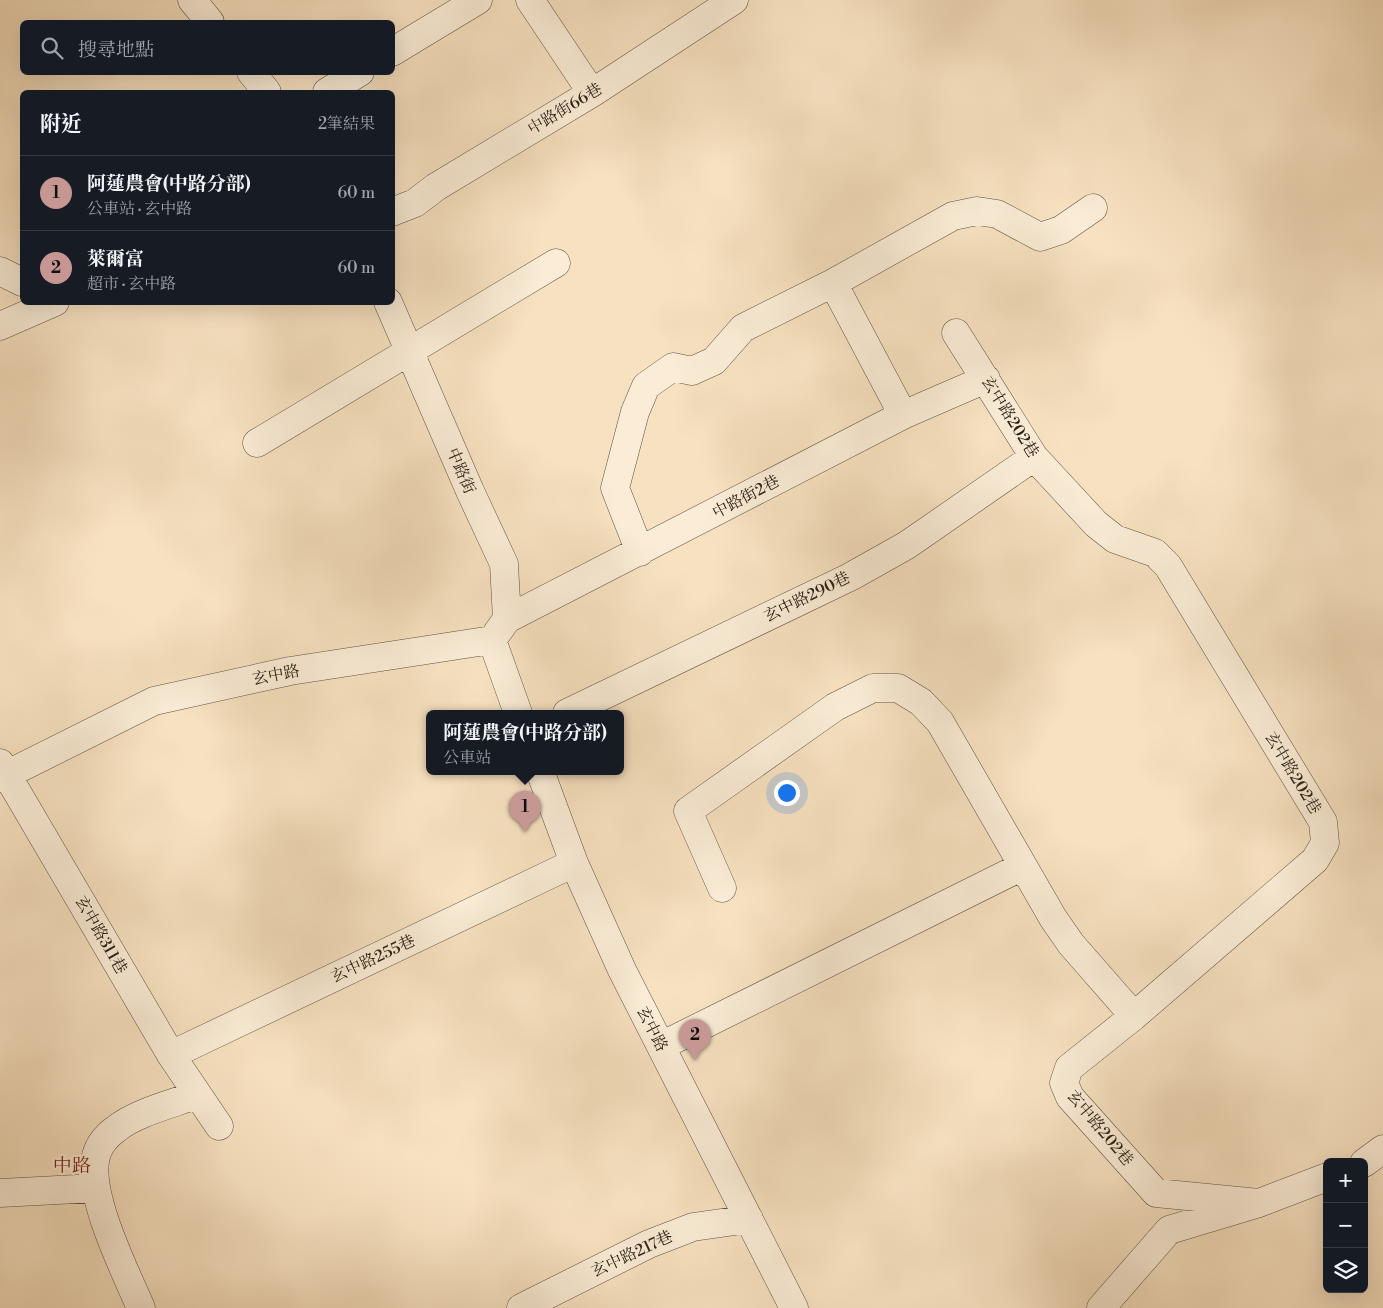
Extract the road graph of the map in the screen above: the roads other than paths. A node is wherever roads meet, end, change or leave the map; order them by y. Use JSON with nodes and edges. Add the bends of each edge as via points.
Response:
{"nodes":[{"id":1,"x":192,"y":0,"type":"edge"},
{"id":2,"x":478,"y":0,"type":"edge"},
{"id":3,"x":530,"y":0,"type":"edge"},
{"id":4,"x":734,"y":0,"type":"edge"},
{"id":5,"x":208,"y":20,"type":"edge"},
{"id":6,"x":395,"y":50,"type":"edge"},
{"id":7,"x":253,"y":75,"type":"edge"},
{"id":8,"x":355,"y":75,"type":"edge"},
{"id":9,"x":265,"y":90,"type":"edge"},
{"id":10,"x":330,"y":90,"type":"edge"},
{"id":11,"x":592,"y":93,"type":"junction"},
{"id":12,"x":1093,"y":208,"type":"dead end"},
{"id":13,"x":395,"y":211,"type":"edge"},
{"id":14,"x":556,"y":263,"type":"dead end"},
{"id":15,"x":0,"y":271,"type":"edge"},
{"id":16,"x":20,"y":281,"type":"edge"},
{"id":17,"x":833,"y":283,"type":"junction"},
{"id":18,"x":48,"y":305,"type":"edge"},
{"id":19,"x":389,"y":305,"type":"edge"},
{"id":20,"x":0,"y":326,"type":"edge"},
{"id":21,"x":956,"y":333,"type":"dead end"},
{"id":22,"x":410,"y":352,"type":"junction"},
{"id":23,"x":986,"y":379,"type":"junction"},
{"id":24,"x":903,"y":414,"type":"junction"},
{"id":25,"x":257,"y":443,"type":"dead end"},
{"id":26,"x":1034,"y":457,"type":"junction"},
{"id":27,"x":640,"y":552,"type":"junction"},
{"id":28,"x":500,"y":630,"type":"junction"},
{"id":29,"x":517,"y":710,"type":"edge"},
{"id":30,"x":573,"y":710,"type":"edge"},
{"id":31,"x":2,"y":772,"type":"edge"},
{"id":32,"x":541,"y":775,"type":"edge"},
{"id":33,"x":574,"y":863,"type":"junction"},
{"id":34,"x":1023,"y":866,"type":"junction"},
{"id":35,"x":722,"y":888,"type":"dead end"},
{"id":36,"x":1134,"y":1016,"type":"junction"},
{"id":37,"x":661,"y":1046,"type":"junction"},
{"id":38,"x":171,"y":1055,"type":"junction"},
{"id":39,"x":196,"y":1095,"type":"junction"},
{"id":40,"x":219,"y":1126,"type":"dead end"},
{"id":41,"x":1383,"y":1150,"type":"edge"},
{"id":42,"x":1368,"y":1160,"type":"edge"},
{"id":43,"x":1323,"y":1179,"type":"edge"},
{"id":44,"x":96,"y":1188,"type":"junction"},
{"id":45,"x":0,"y":1193,"type":"edge"},
{"id":46,"x":1259,"y":1203,"type":"junction"},
{"id":47,"x":749,"y":1219,"type":"junction"},
{"id":48,"x":141,"y":1308,"type":"edge"},
{"id":49,"x":521,"y":1308,"type":"edge"},
{"id":50,"x":794,"y":1308,"type":"edge"},
{"id":51,"x":1100,"y":1308,"type":"edge"}],
"edges":[{"from":1,"to":5,"type":"street"},
{"from":2,"to":6,"type":"street"},
{"from":3,"to":11,"type":"street"},
{"from":4,"to":11,"type":"street","name":"中路街66巷"},
{"from":7,"to":9,"type":"street"},
{"from":8,"to":10,"type":"street"},
{"from":11,"to":13,"type":"street","name":"中路街66巷","via":[[436,187],[415,203]]},
{"from":12,"to":17,"type":"street","via":[[1061,230],[1040,237],[997,214],[977,211],[953,216]]},
{"from":14,"to":22,"type":"street"},
{"from":15,"to":16,"type":"street"},
{"from":17,"to":24,"type":"street"},
{"from":17,"to":27,"type":"street","via":[[743,328],[714,361],[692,370],[673,367],[646,386],[635,412],[615,488]]},
{"from":18,"to":20,"type":"street"},
{"from":19,"to":22,"type":"street","name":"中路街"},
{"from":21,"to":23,"type":"street","name":"玄中路202巷"},
{"from":22,"to":25,"type":"street"},
{"from":22,"to":28,"type":"street","name":"中路街","via":[[504,564]]},
{"from":23,"to":24,"type":"street","name":"中路街2巷"},
{"from":23,"to":26,"type":"street","name":"玄中路202巷"},
{"from":24,"to":27,"type":"street","name":"中路街2巷"},
{"from":26,"to":30,"type":"street","name":"玄中路290巷","via":[[907,545],[850,577]]},
{"from":26,"to":36,"type":"street","name":"玄中路202巷","via":[[1096,524],[1115,539],[1155,553],[1168,566],[1322,822],[1325,843],[1315,860]]},
{"from":27,"to":28,"type":"street","name":"中路街2巷"},
{"from":28,"to":29,"type":"street"},
{"from":28,"to":31,"type":"street","name":"玄中路","via":[[154,701]]},
{"from":31,"to":38,"type":"street","name":"玄中路311巷"},
{"from":32,"to":33,"type":"street","name":"玄中路"},
{"from":33,"to":37,"type":"street","name":"玄中路","via":[[622,970]]},
{"from":33,"to":38,"type":"street","name":"玄中路255巷"},
{"from":34,"to":35,"type":"street","via":[[940,722],[921,702],[898,688],[873,688],[835,707],[688,811]]},
{"from":34,"to":36,"type":"street","via":[[1071,944]]},
{"from":34,"to":37,"type":"street"},
{"from":36,"to":46,"type":"street","name":"玄中路202巷","via":[[1069,1068],[1064,1083],[1070,1097],[1156,1193]]},
{"from":37,"to":47,"type":"street","name":"玄中路"},
{"from":38,"to":39,"type":"street","name":"玄中路311巷"},
{"from":39,"to":40,"type":"street","name":"玄中路311巷"},
{"from":39,"to":44,"type":"street","via":[[117,1128],[102,1142],[96,1158]]},
{"from":41,"to":42,"type":"street"},
{"from":43,"to":46,"type":"street"},
{"from":44,"to":45,"type":"street"},
{"from":44,"to":48,"type":"street","via":[[117,1252]]},
{"from":46,"to":51,"type":"street","via":[[1169,1230]]},
{"from":47,"to":49,"type":"street","name":"玄中路217巷","via":[[693,1228],[649,1244]]},
{"from":47,"to":50,"type":"street","name":"玄中路"}]}
